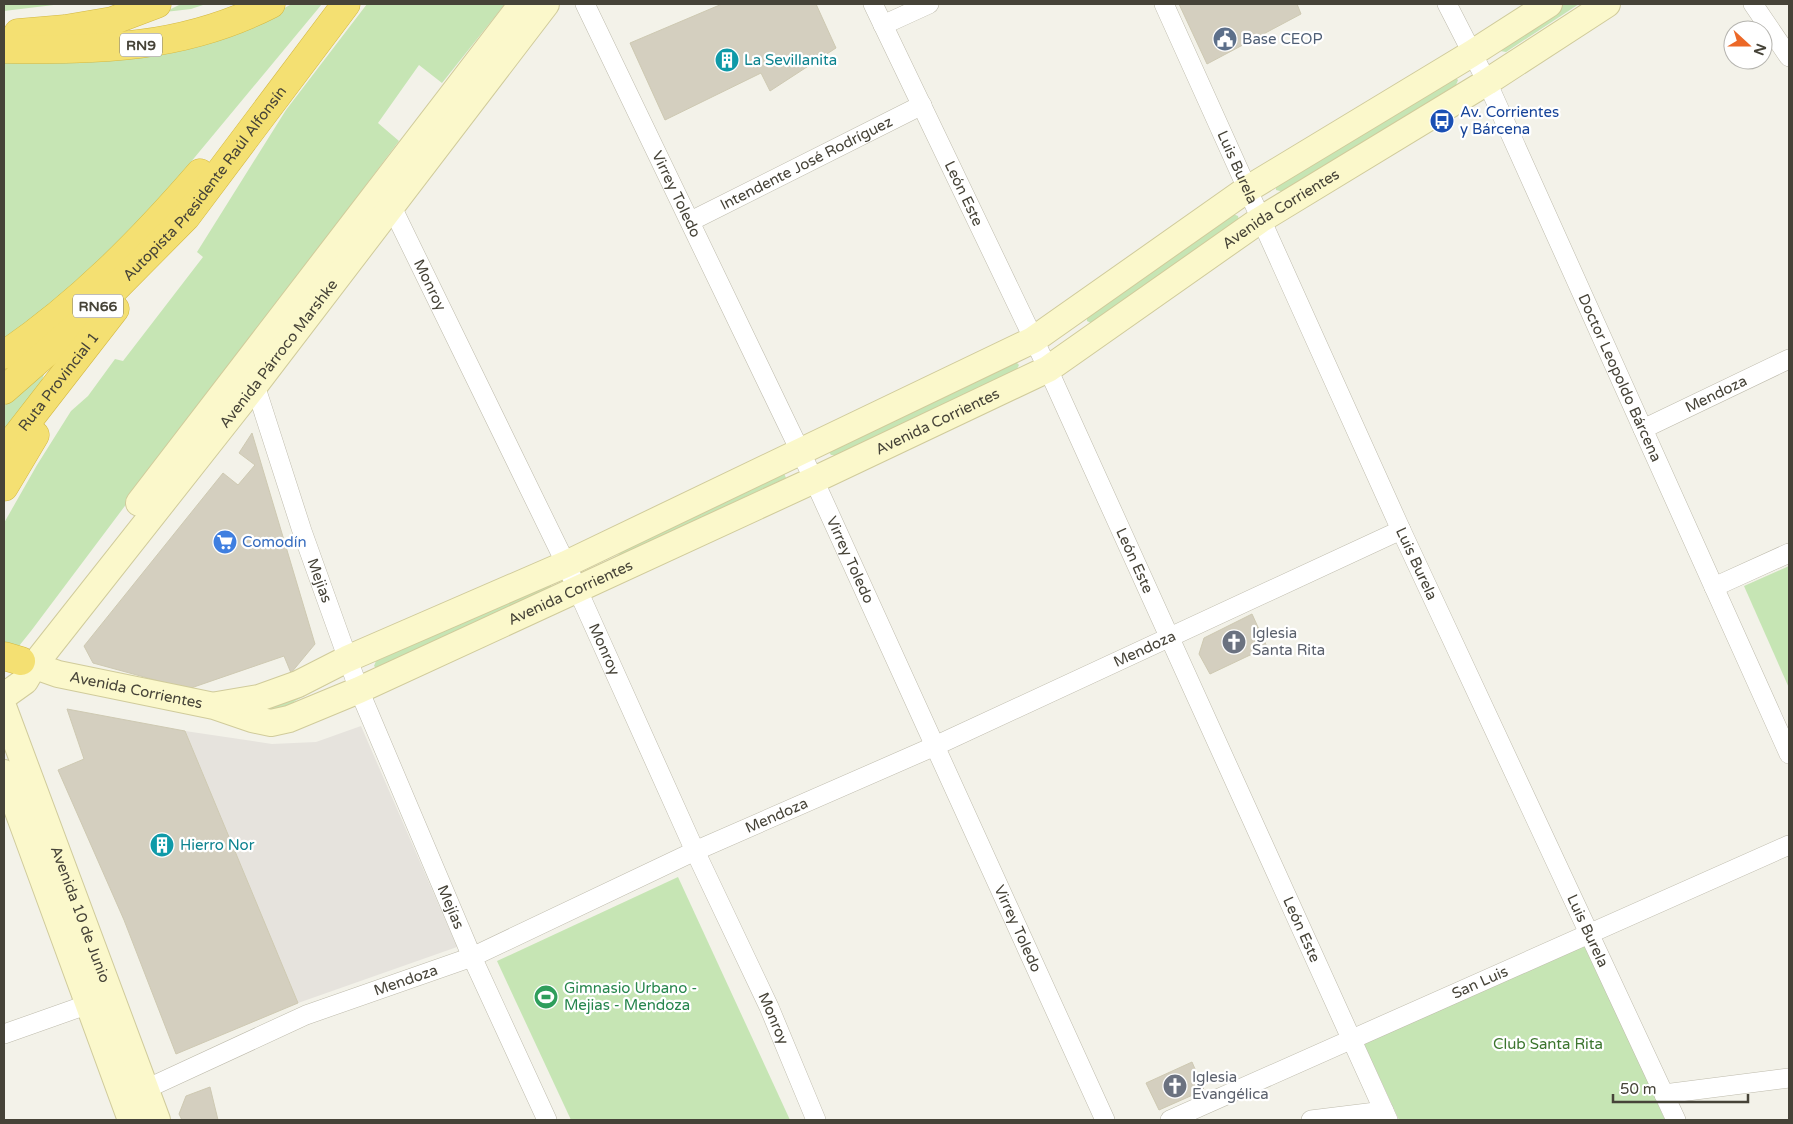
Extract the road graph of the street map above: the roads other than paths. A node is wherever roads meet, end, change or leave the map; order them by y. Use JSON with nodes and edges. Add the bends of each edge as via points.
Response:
{"nodes":[{"id":1,"x":157,"y":4,"type":"edge"},
{"id":2,"x":271,"y":4,"type":"edge"},
{"id":3,"x":522,"y":4,"type":"edge"},
{"id":4,"x":546,"y":4,"type":"edge"},
{"id":5,"x":586,"y":4,"type":"edge"},
{"id":6,"x":873,"y":4,"type":"edge"},
{"id":7,"x":929,"y":4,"type":"edge"},
{"id":8,"x":1164,"y":4,"type":"edge"},
{"id":9,"x":1447,"y":4,"type":"edge"},
{"id":10,"x":1549,"y":4,"type":"edge"},
{"id":11,"x":1608,"y":4,"type":"edge"},
{"id":12,"x":1752,"y":4,"type":"edge"},
{"id":13,"x":338,"y":14,"type":"edge"},
{"id":14,"x":883,"y":25,"type":"junction"},
{"id":15,"x":4,"y":34,"type":"edge"},
{"id":16,"x":4,"y":49,"type":"edge"},
{"id":17,"x":1471,"y":54,"type":"junction"},
{"id":18,"x":1789,"y":57,"type":"edge"},
{"id":19,"x":1487,"y":82,"type":"junction"},
{"id":20,"x":922,"y":105,"type":"junction"},
{"id":21,"x":1246,"y":190,"type":"junction"},
{"id":22,"x":386,"y":196,"type":"junction"},
{"id":23,"x":186,"y":217,"type":"junction"},
{"id":24,"x":1260,"y":220,"type":"junction"},
{"id":25,"x":691,"y":222,"type":"junction"},
{"id":26,"x":1033,"y":340,"type":"junction"},
{"id":27,"x":4,"y":356,"type":"edge"},
{"id":28,"x":1789,"y":359,"type":"edge"},
{"id":29,"x":1048,"y":369,"type":"junction"},
{"id":30,"x":59,"y":380,"type":"junction"},
{"id":31,"x":255,"y":385,"type":"junction"},
{"id":32,"x":4,"y":390,"type":"edge"},
{"id":33,"x":1643,"y":429,"type":"junction"},
{"id":34,"x":799,"y":450,"type":"junction"},
{"id":35,"x":4,"y":452,"type":"edge"},
{"id":36,"x":814,"y":480,"type":"junction"},
{"id":37,"x":4,"y":487,"type":"edge"},
{"id":38,"x":1401,"y":530,"type":"junction"},
{"id":39,"x":1789,"y":553,"type":"edge"},
{"id":40,"x":566,"y":564,"type":"junction"},
{"id":41,"x":1714,"y":587,"type":"junction"},
{"id":42,"x":577,"y":589,"type":"junction"},
{"id":43,"x":1168,"y":638,"type":"junction"},
{"id":44,"x":347,"y":659,"type":"junction"},
{"id":45,"x":18,"y":675,"type":"edge"},
{"id":46,"x":359,"y":690,"type":"junction"},
{"id":47,"x":214,"y":706,"type":"junction"},
{"id":48,"x":4,"y":709,"type":"edge"},
{"id":49,"x":935,"y":746,"type":"junction"},
{"id":50,"x":1789,"y":754,"type":"edge"},
{"id":51,"x":4,"y":773,"type":"edge"},
{"id":52,"x":1789,"y":845,"type":"edge"},
{"id":53,"x":695,"y":851,"type":"junction"},
{"id":54,"x":1589,"y":934,"type":"junction"},
{"id":55,"x":472,"y":957,"type":"junction"},
{"id":56,"x":89,"y":1004,"type":"junction"},
{"id":57,"x":4,"y":1034,"type":"edge"},
{"id":58,"x":1351,"y":1040,"type":"junction"},
{"id":59,"x":1789,"y":1078,"type":"edge"},
{"id":60,"x":146,"y":1089,"type":"junction"},
{"id":61,"x":1664,"y":1094,"type":"junction"},
{"id":62,"x":1386,"y":1116,"type":"edge"},
{"id":63,"x":131,"y":1120,"type":"edge"},
{"id":64,"x":157,"y":1120,"type":"edge"},
{"id":65,"x":547,"y":1120,"type":"edge"},
{"id":66,"x":816,"y":1120,"type":"edge"},
{"id":67,"x":1105,"y":1120,"type":"edge"},
{"id":68,"x":1170,"y":1120,"type":"edge"},
{"id":69,"x":1311,"y":1120,"type":"edge"},
{"id":70,"x":1676,"y":1120,"type":"edge"}],
"edges":[{"from":1,"to":15,"type":"highway","via":[[112,21]]},
{"from":2,"to":16,"type":"highway","number":"RN9","via":[[203,32],[134,46]]},
{"from":3,"to":22,"type":"street","name":"Avenida Párroco Marshke"},
{"from":4,"to":22,"type":"street","name":"Avenida Párroco Marshke"},
{"from":5,"to":25,"type":"street","name":"Virrey Toledo"},
{"from":6,"to":14,"type":"street","name":"León Este"},
{"from":7,"to":14,"type":"street"},
{"from":8,"to":21,"type":"street","name":"Luis Burela"},
{"from":9,"to":17,"type":"street","name":"Doctor Leopoldo Bárcena"},
{"from":10,"to":17,"type":"street","name":"Avenida Corrientes"},
{"from":11,"to":19,"type":"street","name":"Avenida Corrientes"},
{"from":12,"to":18,"type":"street"},
{"from":13,"to":23,"type":"highway","name":"Autopista Presidente Raúl Alfonsín","number":"RN66"},
{"from":13,"to":27,"type":"highway","via":[[126,254],[51,321]]},
{"from":14,"to":20,"type":"street","name":"León Este"},
{"from":17,"to":19,"type":"street","name":"Doctor Leopoldo Bárcena"},
{"from":17,"to":21,"type":"street","name":"Avenida Corrientes"},
{"from":19,"to":24,"type":"street","name":"Avenida Corrientes"},
{"from":19,"to":33,"type":"street","name":"Doctor Leopoldo Bárcena"},
{"from":20,"to":25,"type":"street","name":"Intendente José Rodríguez"},
{"from":20,"to":26,"type":"street","name":"León Este"},
{"from":21,"to":24,"type":"street","name":"Luis Burela"},
{"from":21,"to":26,"type":"street","name":"Avenida Corrientes"},
{"from":22,"to":31,"type":"street","name":"Avenida Párroco Marshke"},
{"from":22,"to":40,"type":"street","name":"Monroy"},
{"from":22,"to":45,"type":"street","name":"Avenida Párroco Marshke"},
{"from":23,"to":30,"type":"highway","name":"Ruta Provincial 1"},
{"from":23,"to":32,"type":"highway","name":"Autopista Presidente Raúl Alfonsín","number":"RN66","via":[[85,319]]},
{"from":24,"to":29,"type":"street","name":"Avenida Corrientes"},
{"from":24,"to":38,"type":"street","name":"Luis Burela"},
{"from":25,"to":34,"type":"street","name":"Virrey Toledo"},
{"from":26,"to":29,"type":"street","name":"León Este"},
{"from":26,"to":34,"type":"street","name":"Avenida Corrientes"},
{"from":28,"to":33,"type":"street","name":"Mendoza"},
{"from":29,"to":36,"type":"street","name":"Avenida Corrientes"},
{"from":29,"to":43,"type":"street","name":"León Este"},
{"from":30,"to":35,"type":"highway","name":"Ruta Provincial 1"},
{"from":30,"to":37,"type":"highway","via":[[38,430]]},
{"from":31,"to":44,"type":"street","name":"Mejias"},
{"from":31,"to":45,"type":"street","name":"Avenida Párroco Marshke"},
{"from":33,"to":41,"type":"street","name":"Doctor Leopoldo Bárcena"},
{"from":34,"to":36,"type":"street","name":"Virrey Toledo"},
{"from":34,"to":40,"type":"street","name":"Avenida Corrientes"},
{"from":36,"to":42,"type":"street","name":"Avenida Corrientes"},
{"from":36,"to":49,"type":"street","name":"Virrey Toledo"},
{"from":38,"to":43,"type":"street","name":"Mendoza"},
{"from":38,"to":54,"type":"street","name":"Luis Burela"},
{"from":39,"to":41,"type":"street"},
{"from":40,"to":42,"type":"street","name":"Monroy"},
{"from":40,"to":44,"type":"street","name":"Avenida Corrientes"},
{"from":41,"to":50,"type":"street","name":"Doctor Leopoldo Bárcena"},
{"from":42,"to":46,"type":"street","name":"Avenida Corrientes"},
{"from":42,"to":53,"type":"street","name":"Monroy"},
{"from":43,"to":49,"type":"street","name":"Mendoza"},
{"from":43,"to":58,"type":"street","name":"León Este"},
{"from":44,"to":46,"type":"street","name":"Mejias"},
{"from":44,"to":47,"type":"street","name":"Avenida Corrientes","via":[[298,684],[259,698]]},
{"from":45,"to":47,"type":"street","name":"Avenida Corrientes"},
{"from":46,"to":47,"type":"street","name":"Avenida Corrientes","via":[[289,719],[271,723]]},
{"from":46,"to":55,"type":"street","name":"Mejías"},
{"from":48,"to":60,"type":"street","name":"Avenida 10 de Junio"},
{"from":49,"to":53,"type":"street","name":"Mendoza"},
{"from":49,"to":67,"type":"street","name":"Virrey Toledo"},
{"from":51,"to":56,"type":"street","name":"Avenida 10 de Junio"},
{"from":52,"to":54,"type":"street","name":"San Luis"},
{"from":53,"to":55,"type":"street","name":"Mendoza"},
{"from":53,"to":66,"type":"street","name":"Monroy","via":[[769,1007]]},
{"from":54,"to":58,"type":"street","name":"San Luis"},
{"from":54,"to":61,"type":"street","name":"Luis Burela"},
{"from":55,"to":60,"type":"street","name":"Mendoza","via":[[306,1015]]},
{"from":55,"to":65,"type":"street","name":"Mejías"},
{"from":56,"to":57,"type":"street"},
{"from":56,"to":63,"type":"street","name":"Avenida 10 de Junio"},
{"from":58,"to":62,"type":"street","name":"León Este"},
{"from":58,"to":68,"type":"street","name":"San Luis"},
{"from":59,"to":61,"type":"street"},
{"from":60,"to":64,"type":"street","name":"Avenida 10 de Junio"},
{"from":61,"to":70,"type":"street","name":"Luis Burela"},
{"from":62,"to":69,"type":"street"}]}
